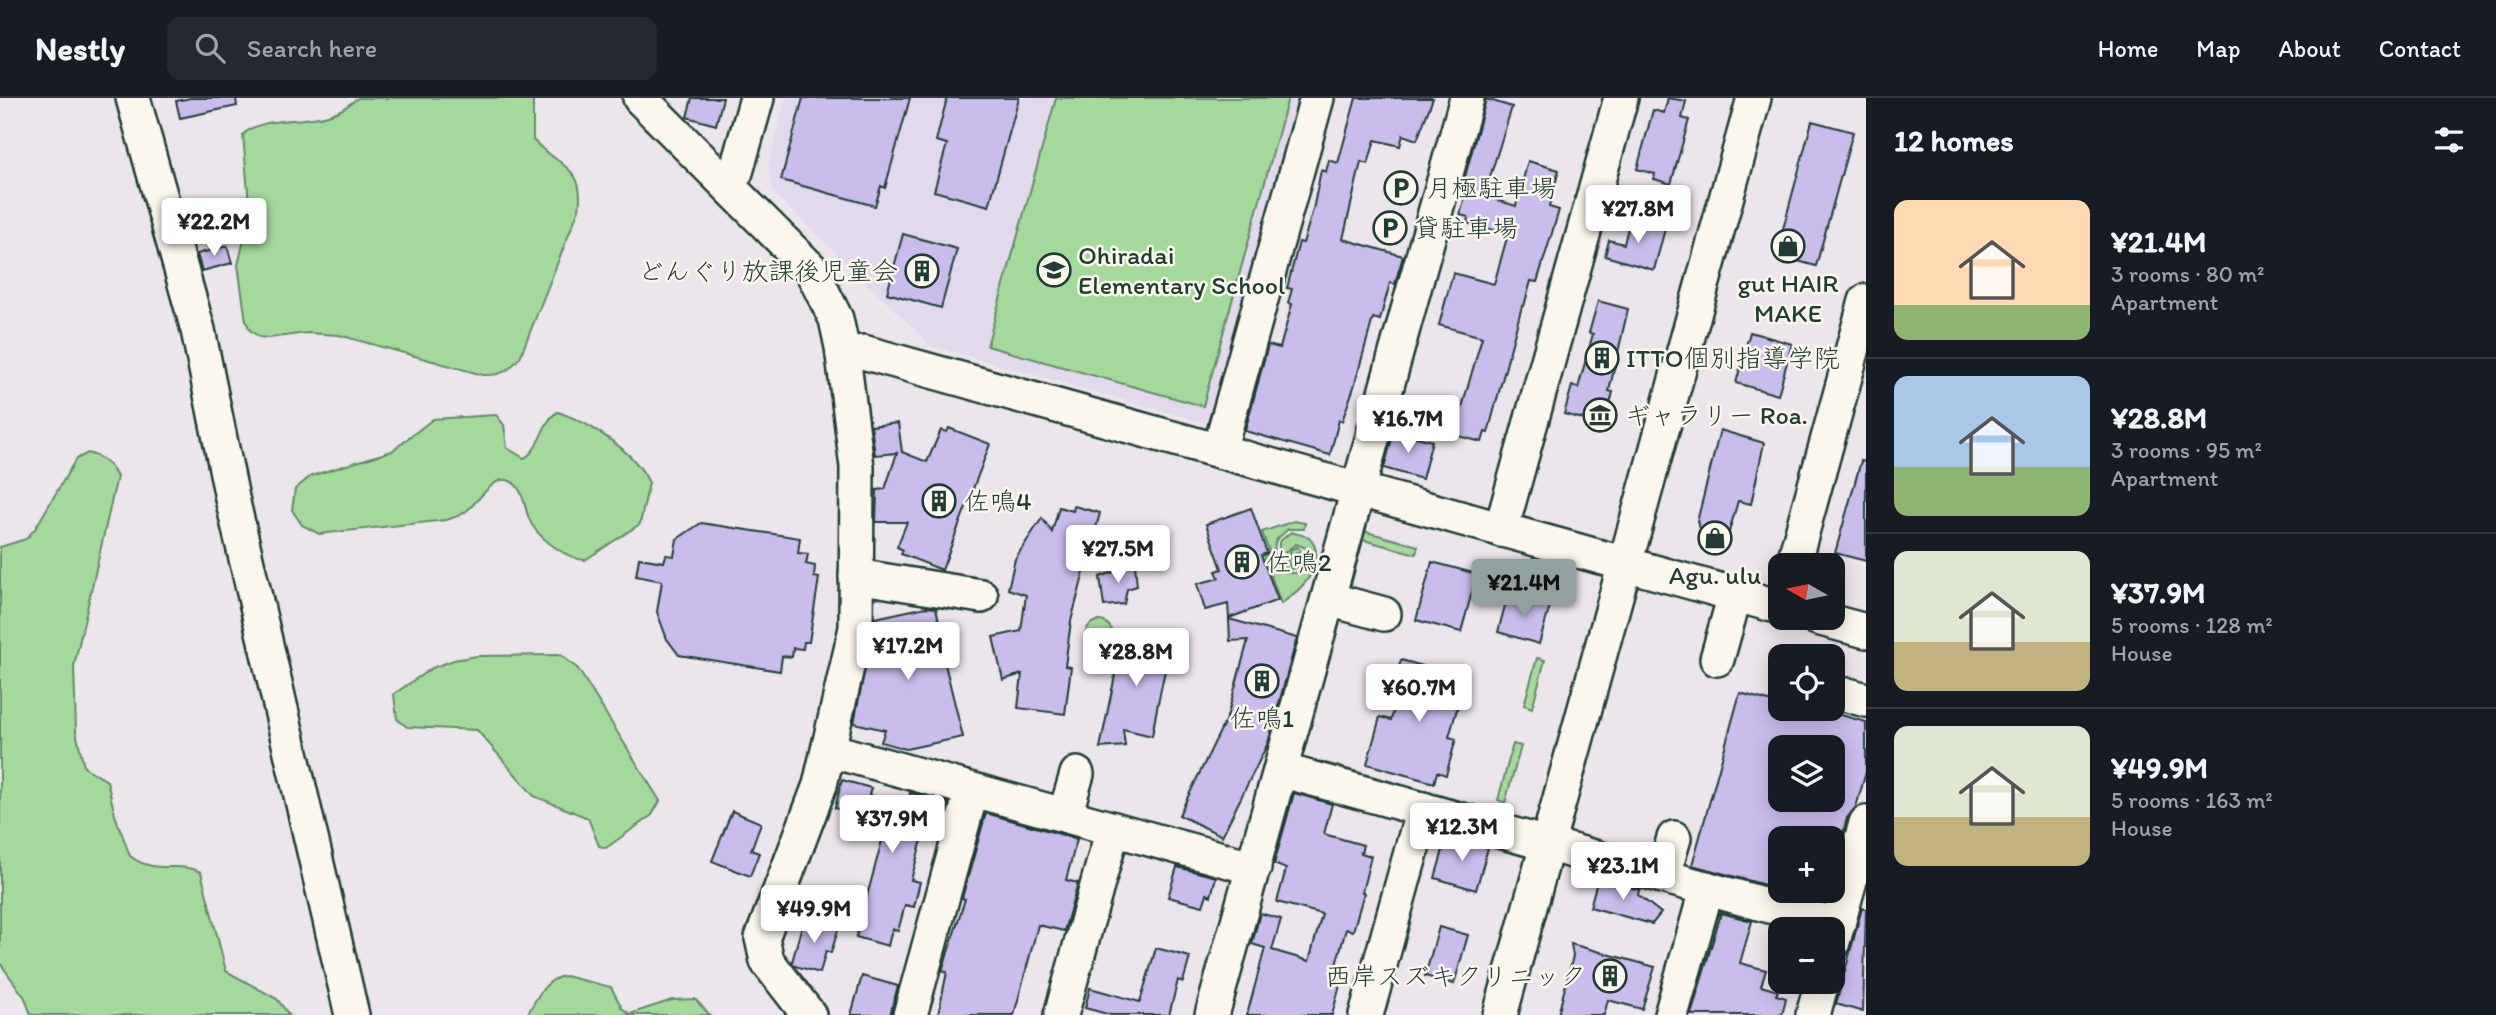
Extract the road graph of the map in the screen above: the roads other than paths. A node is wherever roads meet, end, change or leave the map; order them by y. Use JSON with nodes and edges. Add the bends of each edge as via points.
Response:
{"nodes":[{"id":1,"x":134,"y":98,"type":"edge"},
{"id":2,"x":640,"y":98,"type":"edge"},
{"id":3,"x":757,"y":98,"type":"edge"},
{"id":4,"x":1317,"y":98,"type":"edge"},
{"id":5,"x":1467,"y":98,"type":"edge"},
{"id":6,"x":1621,"y":98,"type":"edge"},
{"id":7,"x":1754,"y":98,"type":"edge"},
{"id":8,"x":726,"y":183,"type":"junction"},
{"id":9,"x":1866,"y":301,"type":"edge"},
{"id":10,"x":843,"y":355,"type":"junction"},
{"id":11,"x":1219,"y":451,"type":"junction"},
{"id":12,"x":1359,"y":490,"type":"junction"},
{"id":13,"x":1501,"y":530,"type":"junction"},
{"id":14,"x":1796,"y":553,"type":"edge"},
{"id":15,"x":1625,"y":564,"type":"junction"},
{"id":16,"x":856,"y":576,"type":"junction"},
{"id":17,"x":1735,"y":595,"type":"junction"},
{"id":18,"x":981,"y":596,"type":"dead end"},
{"id":19,"x":1328,"y":599,"type":"junction"},
{"id":20,"x":1768,"y":604,"type":"edge"},
{"id":21,"x":1384,"y":614,"type":"dead end"},
{"id":22,"x":1845,"y":625,"type":"edge"},
{"id":23,"x":1866,"y":631,"type":"edge"},
{"id":24,"x":1717,"y":659,"type":"dead end"},
{"id":25,"x":828,"y":750,"type":"junction"},
{"id":26,"x":1281,"y":770,"type":"junction"},
{"id":27,"x":1077,"y":774,"type":"dead end"},
{"id":28,"x":972,"y":790,"type":"junction"},
{"id":29,"x":1423,"y":809,"type":"junction"},
{"id":30,"x":1065,"y":815,"type":"junction"},
{"id":31,"x":1866,"y":823,"type":"edge"},
{"id":32,"x":1113,"y":829,"type":"junction"},
{"id":33,"x":1674,"y":838,"type":"dead end"},
{"id":34,"x":1547,"y":844,"type":"junction"},
{"id":35,"x":1254,"y":868,"type":"junction"},
{"id":36,"x":1663,"y":876,"type":"junction"},
{"id":37,"x":1707,"y":888,"type":"junction"},
{"id":38,"x":1786,"y":917,"type":"edge"},
{"id":39,"x":1840,"y":917,"type":"edge"},
{"id":40,"x":1819,"y":994,"type":"edge"},
{"id":41,"x":352,"y":1015,"type":"edge"},
{"id":42,"x":808,"y":1015,"type":"edge"},
{"id":43,"x":910,"y":1015,"type":"edge"},
{"id":44,"x":1061,"y":1015,"type":"edge"},
{"id":45,"x":1212,"y":1015,"type":"edge"},
{"id":46,"x":1366,"y":1015,"type":"edge"},
{"id":47,"x":1500,"y":1015,"type":"edge"},
{"id":48,"x":1671,"y":1015,"type":"edge"},
{"id":49,"x":1813,"y":1015,"type":"edge"}],
"edges":[{"from":1,"to":41,"type":"street","via":[[198,330],[232,498]]},
{"from":2,"to":8,"type":"street"},
{"from":3,"to":8,"type":"street","via":[[736,172]]},
{"from":4,"to":11,"type":"street"},
{"from":5,"to":12,"type":"street"},
{"from":6,"to":13,"type":"street"},
{"from":7,"to":15,"type":"street"},
{"from":8,"to":10,"type":"street","via":[[811,269],[836,319]]},
{"from":9,"to":14,"type":"street"},
{"from":10,"to":11,"type":"street","via":[[863,352]]},
{"from":10,"to":16,"type":"street","via":[[857,467]]},
{"from":11,"to":12,"type":"street"},
{"from":12,"to":13,"type":"street"},
{"from":12,"to":19,"type":"street"},
{"from":13,"to":15,"type":"street"},
{"from":15,"to":17,"type":"street"},
{"from":15,"to":34,"type":"street"},
{"from":16,"to":18,"type":"street"},
{"from":16,"to":25,"type":"street","via":[[856,628]]},
{"from":17,"to":20,"type":"street"},
{"from":17,"to":24,"type":"street"},
{"from":19,"to":21,"type":"street"},
{"from":19,"to":26,"type":"street"},
{"from":22,"to":23,"type":"street"},
{"from":25,"to":28,"type":"street"},
{"from":25,"to":42,"type":"street","via":[[809,816],[762,939],[767,961]]},
{"from":26,"to":29,"type":"street"},
{"from":26,"to":35,"type":"street"},
{"from":27,"to":30,"type":"street"},
{"from":28,"to":30,"type":"street"},
{"from":28,"to":43,"type":"street"},
{"from":29,"to":34,"type":"street"},
{"from":29,"to":46,"type":"street"},
{"from":30,"to":32,"type":"street"},
{"from":31,"to":39,"type":"street"},
{"from":32,"to":35,"type":"street"},
{"from":32,"to":44,"type":"street"},
{"from":33,"to":36,"type":"street"},
{"from":34,"to":36,"type":"street"},
{"from":34,"to":47,"type":"street"},
{"from":35,"to":45,"type":"street"},
{"from":36,"to":37,"type":"street"},
{"from":37,"to":38,"type":"street"},
{"from":37,"to":48,"type":"street"},
{"from":40,"to":49,"type":"street"}]}
